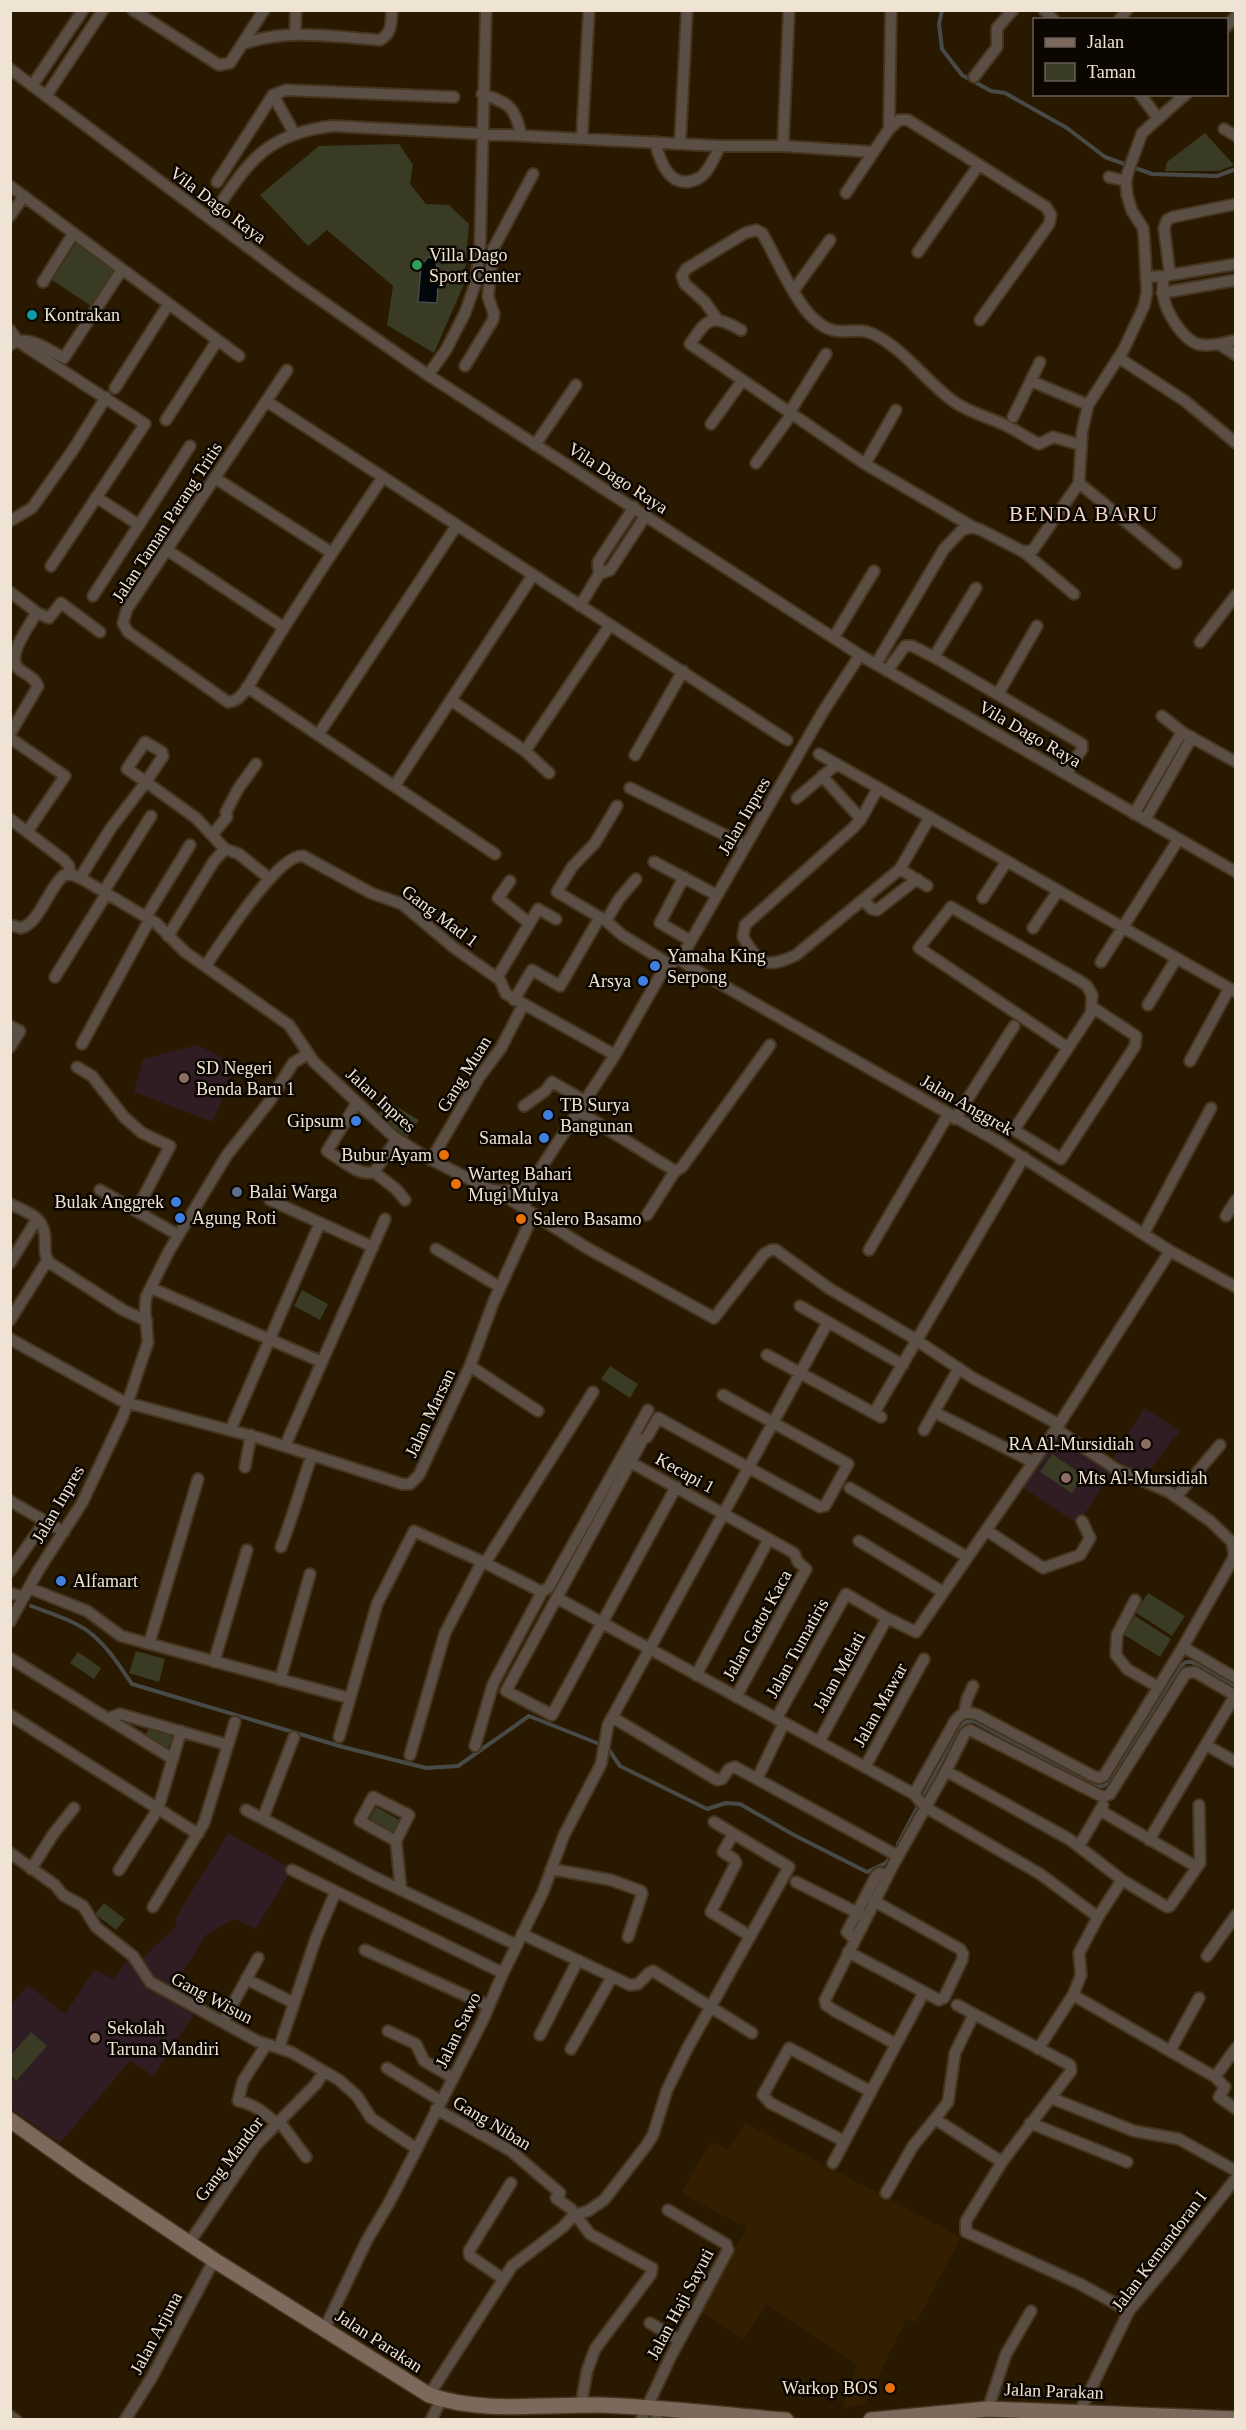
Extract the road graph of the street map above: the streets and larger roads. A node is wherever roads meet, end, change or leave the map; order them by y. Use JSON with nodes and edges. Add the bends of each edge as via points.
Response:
{"nodes":[{"id":1,"x":83,"y":10,"type":"edge"},
{"id":2,"x":104,"y":10,"type":"edge"},
{"id":3,"x":132,"y":10,"type":"edge"},
{"id":4,"x":154,"y":10,"type":"edge"},
{"id":5,"x":264,"y":10,"type":"edge"},
{"id":6,"x":296,"y":10,"type":"edge"},
{"id":7,"x":392,"y":10,"type":"edge"},
{"id":8,"x":486,"y":10,"type":"edge"},
{"id":9,"x":589,"y":10,"type":"edge"},
{"id":10,"x":687,"y":10,"type":"edge"},
{"id":11,"x":789,"y":10,"type":"edge"},
{"id":12,"x":891,"y":10,"type":"edge"},
{"id":13,"x":1013,"y":10,"type":"edge"},
{"id":14,"x":147,"y":20,"type":"junction"},
{"id":15,"x":295,"y":35,"type":"junction"},
{"id":16,"x":243,"y":44,"type":"junction"},
{"id":17,"x":10,"y":69,"type":"edge"},
{"id":18,"x":975,"y":77,"type":"dead end"},
{"id":19,"x":32,"y":86,"type":"junction"},
{"id":20,"x":482,"y":94,"type":"junction"},
{"id":21,"x":273,"y":95,"type":"junction"},
{"id":22,"x":46,"y":96,"type":"junction"},
{"id":23,"x":1141,"y":96,"type":"edge"},
{"id":24,"x":1183,"y":96,"type":"edge"},
{"id":25,"x":454,"y":97,"type":"dead end"},
{"id":26,"x":1157,"y":117,"type":"junction"},
{"id":27,"x":889,"y":129,"type":"junction"},
{"id":28,"x":1224,"y":129,"type":"dead end"},
{"id":29,"x":294,"y":133,"type":"junction"},
{"id":30,"x":484,"y":133,"type":"junction"},
{"id":31,"x":521,"y":135,"type":"junction"},
{"id":32,"x":1236,"y":136,"type":"edge"},
{"id":33,"x":582,"y":137,"type":"junction"},
{"id":34,"x":655,"y":142,"type":"junction"},
{"id":35,"x":680,"y":144,"type":"junction"},
{"id":36,"x":720,"y":146,"type":"junction"},
{"id":37,"x":783,"y":146,"type":"junction"},
{"id":38,"x":873,"y":153,"type":"junction"},
{"id":39,"x":978,"y":166,"type":"junction"},
{"id":40,"x":1128,"y":172,"type":"junction"},
{"id":41,"x":532,"y":174,"type":"dead end"},
{"id":42,"x":1108,"y":177,"type":"dead end"},
{"id":43,"x":217,"y":182,"type":"dead end"},
{"id":44,"x":10,"y":186,"type":"edge"},
{"id":45,"x":846,"y":193,"type":"dead end"},
{"id":46,"x":24,"y":196,"type":"junction"},
{"id":47,"x":1236,"y":204,"type":"edge"},
{"id":48,"x":10,"y":216,"type":"edge"},
{"id":49,"x":210,"y":219,"type":"junction"},
{"id":50,"x":73,"y":234,"type":"junction"},
{"id":51,"x":830,"y":240,"type":"dead end"},
{"id":52,"x":480,"y":246,"type":"junction"},
{"id":53,"x":493,"y":249,"type":"junction"},
{"id":54,"x":918,"y":252,"type":"dead end"},
{"id":55,"x":1236,"y":264,"type":"edge"},
{"id":56,"x":121,"y":271,"type":"junction"},
{"id":57,"x":1167,"y":276,"type":"junction"},
{"id":58,"x":1146,"y":277,"type":"junction"},
{"id":59,"x":1236,"y":280,"type":"edge"},
{"id":60,"x":43,"y":282,"type":"dead end"},
{"id":61,"x":794,"y":290,"type":"junction"},
{"id":62,"x":1162,"y":293,"type":"junction"},
{"id":63,"x":168,"y":305,"type":"junction"},
{"id":64,"x":717,"y":319,"type":"junction"},
{"id":65,"x":980,"y":320,"type":"dead end"},
{"id":66,"x":10,"y":330,"type":"edge"},
{"id":67,"x":741,"y":330,"type":"dead end"},
{"id":68,"x":1236,"y":340,"type":"edge"},
{"id":69,"x":217,"y":341,"type":"junction"},
{"id":70,"x":14,"y":343,"type":"edge"},
{"id":71,"x":1219,"y":344,"type":"junction"},
{"id":72,"x":826,"y":354,"type":"dead end"},
{"id":73,"x":1236,"y":355,"type":"edge"},
{"id":74,"x":239,"y":356,"type":"dead end"},
{"id":75,"x":1119,"y":357,"type":"junction"},
{"id":76,"x":1040,"y":362,"type":"dead end"},
{"id":77,"x":465,"y":366,"type":"dead end"},
{"id":78,"x":287,"y":370,"type":"dead end"},
{"id":79,"x":428,"y":375,"type":"junction"},
{"id":80,"x":742,"y":381,"type":"junction"},
{"id":81,"x":1030,"y":381,"type":"junction"},
{"id":82,"x":576,"y":386,"type":"dead end"},
{"id":83,"x":115,"y":388,"type":"dead end"},
{"id":84,"x":106,"y":397,"type":"junction"},
{"id":85,"x":266,"y":401,"type":"junction"},
{"id":86,"x":1088,"y":405,"type":"junction"},
{"id":87,"x":896,"y":410,"type":"dead end"},
{"id":88,"x":790,"y":414,"type":"junction"},
{"id":89,"x":1013,"y":417,"type":"dead end"},
{"id":90,"x":166,"y":420,"type":"dead end"},
{"id":91,"x":711,"y":424,"type":"dead end"},
{"id":92,"x":1236,"y":443,"type":"edge"},
{"id":93,"x":535,"y":445,"type":"junction"},
{"id":94,"x":1081,"y":445,"type":"junction"},
{"id":95,"x":190,"y":446,"type":"dead end"},
{"id":96,"x":756,"y":464,"type":"dead end"},
{"id":97,"x":865,"y":464,"type":"junction"},
{"id":98,"x":383,"y":477,"type":"junction"},
{"id":99,"x":215,"y":478,"type":"junction"},
{"id":100,"x":1079,"y":483,"type":"junction"},
{"id":101,"x":96,"y":497,"type":"junction"},
{"id":102,"x":634,"y":507,"type":"junction"},
{"id":103,"x":646,"y":515,"type":"junction"},
{"id":104,"x":10,"y":521,"type":"edge"},
{"id":105,"x":138,"y":525,"type":"junction"},
{"id":106,"x":457,"y":525,"type":"junction"},
{"id":107,"x":973,"y":527,"type":"junction"},
{"id":108,"x":167,"y":550,"type":"junction"},
{"id":109,"x":1024,"y":552,"type":"junction"},
{"id":110,"x":332,"y":553,"type":"junction"},
{"id":111,"x":1176,"y":563,"type":"dead end"},
{"id":112,"x":51,"y":566,"type":"dead end"},
{"id":113,"x":874,"y":571,"type":"dead end"},
{"id":114,"x":599,"y":574,"type":"junction"},
{"id":115,"x":533,"y":575,"type":"junction"},
{"id":116,"x":976,"y":588,"type":"dead end"},
{"id":117,"x":10,"y":592,"type":"edge"},
{"id":118,"x":1074,"y":594,"type":"dead end"},
{"id":119,"x":1236,"y":595,"type":"edge"},
{"id":120,"x":93,"y":596,"type":"dead end"},
{"id":121,"x":580,"y":606,"type":"junction"},
{"id":122,"x":1231,"y":610,"type":"edge"},
{"id":123,"x":35,"y":612,"type":"junction"},
{"id":124,"x":610,"y":625,"type":"junction"},
{"id":125,"x":1037,"y":626,"type":"dead end"},
{"id":126,"x":283,"y":627,"type":"junction"},
{"id":127,"x":100,"y":632,"type":"dead end"},
{"id":128,"x":834,"y":637,"type":"junction"},
{"id":129,"x":1200,"y":642,"type":"dead end"},
{"id":130,"x":860,"y":655,"type":"junction"},
{"id":131,"x":934,"y":657,"type":"junction"},
{"id":132,"x":876,"y":664,"type":"junction"},
{"id":133,"x":887,"y":670,"type":"junction"},
{"id":134,"x":683,"y":671,"type":"junction"},
{"id":135,"x":248,"y":687,"type":"junction"},
{"id":136,"x":998,"y":694,"type":"junction"},
{"id":137,"x":452,"y":700,"type":"junction"},
{"id":138,"x":1162,"y":717,"type":"dead end"},
{"id":139,"x":318,"y":735,"type":"junction"},
{"id":140,"x":1187,"y":735,"type":"junction"},
{"id":141,"x":10,"y":736,"type":"edge"},
{"id":142,"x":788,"y":740,"type":"dead end"},
{"id":143,"x":525,"y":751,"type":"junction"},
{"id":144,"x":819,"y":754,"type":"dead end"},
{"id":145,"x":635,"y":755,"type":"dead end"},
{"id":146,"x":1235,"y":760,"type":"edge"},
{"id":147,"x":256,"y":764,"type":"dead end"},
{"id":148,"x":837,"y":764,"type":"junction"},
{"id":149,"x":549,"y":773,"type":"dead end"},
{"id":150,"x":1066,"y":774,"type":"junction"},
{"id":151,"x":822,"y":776,"type":"junction"},
{"id":152,"x":395,"y":785,"type":"junction"},
{"id":153,"x":630,"y":788,"type":"dead end"},
{"id":154,"x":878,"y":788,"type":"junction"},
{"id":155,"x":797,"y":798,"type":"dead end"},
{"id":156,"x":616,"y":806,"type":"dead end"},
{"id":157,"x":1134,"y":814,"type":"junction"},
{"id":158,"x":151,"y":816,"type":"dead end"},
{"id":159,"x":930,"y":817,"type":"junction"},
{"id":160,"x":10,"y":819,"type":"edge"},
{"id":161,"x":861,"y":819,"type":"junction"},
{"id":162,"x":1145,"y":820,"type":"junction"},
{"id":163,"x":27,"y":832,"type":"junction"},
{"id":164,"x":212,"y":835,"type":"junction"},
{"id":165,"x":1178,"y":840,"type":"junction"},
{"id":166,"x":190,"y":845,"type":"dead end"},
{"id":167,"x":745,"y":845,"type":"junction"},
{"id":168,"x":225,"y":849,"type":"junction"},
{"id":169,"x":495,"y":854,"type":"dead end"},
{"id":170,"x":1007,"y":861,"type":"junction"},
{"id":171,"x":654,"y":862,"type":"dead end"},
{"id":172,"x":900,"y":869,"type":"junction"},
{"id":173,"x":1236,"y":872,"type":"edge"},
{"id":174,"x":75,"y":876,"type":"junction"},
{"id":175,"x":684,"y":876,"type":"junction"},
{"id":176,"x":270,"y":879,"type":"junction"},
{"id":177,"x":636,"y":879,"type":"dead end"},
{"id":178,"x":917,"y":879,"type":"junction"},
{"id":179,"x":510,"y":881,"type":"dead end"},
{"id":180,"x":927,"y":886,"type":"dead end"},
{"id":181,"x":1058,"y":891,"type":"junction"},
{"id":182,"x":105,"y":892,"type":"junction"},
{"id":183,"x":711,"y":892,"type":"dead end"},
{"id":184,"x":984,"y":898,"type":"dead end"},
{"id":185,"x":863,"y":900,"type":"junction"},
{"id":186,"x":148,"y":918,"type":"junction"},
{"id":187,"x":556,"y":919,"type":"dead end"},
{"id":188,"x":603,"y":919,"type":"junction"},
{"id":189,"x":529,"y":923,"type":"junction"},
{"id":190,"x":10,"y":925,"type":"edge"},
{"id":191,"x":1122,"y":927,"type":"junction"},
{"id":192,"x":1033,"y":928,"type":"dead end"},
{"id":193,"x":168,"y":936,"type":"junction"},
{"id":194,"x":691,"y":941,"type":"junction"},
{"id":195,"x":1176,"y":958,"type":"junction"},
{"id":196,"x":674,"y":961,"type":"junction"},
{"id":197,"x":1101,"y":962,"type":"dead end"},
{"id":198,"x":206,"y":965,"type":"junction"},
{"id":199,"x":55,"y":977,"type":"dead end"},
{"id":200,"x":497,"y":978,"type":"junction"},
{"id":201,"x":1232,"y":991,"type":"edge"},
{"id":202,"x":518,"y":1003,"type":"junction"},
{"id":203,"x":1148,"y":1005,"type":"dead end"},
{"id":204,"x":1092,"y":1007,"type":"junction"},
{"id":205,"x":10,"y":1026,"type":"edge"},
{"id":206,"x":1014,"y":1026,"type":"dead end"},
{"id":207,"x":82,"y":1044,"type":"dead end"},
{"id":208,"x":770,"y":1045,"type":"dead end"},
{"id":209,"x":10,"y":1047,"type":"edge"},
{"id":210,"x":1068,"y":1048,"type":"junction"},
{"id":211,"x":308,"y":1054,"type":"junction"},
{"id":212,"x":615,"y":1055,"type":"junction"},
{"id":213,"x":1190,"y":1061,"type":"dead end"},
{"id":214,"x":77,"y":1067,"type":"dead end"},
{"id":215,"x":585,"y":1101,"type":"junction"},
{"id":216,"x":357,"y":1103,"type":"junction"},
{"id":217,"x":524,"y":1106,"type":"dead end"},
{"id":218,"x":1211,"y":1107,"type":"dead end"},
{"id":219,"x":578,"y":1112,"type":"junction"},
{"id":220,"x":952,"y":1117,"type":"junction"},
{"id":221,"x":397,"y":1139,"type":"junction"},
{"id":222,"x":1040,"y":1146,"type":"junction"},
{"id":223,"x":1027,"y":1159,"type":"junction"},
{"id":224,"x":431,"y":1160,"type":"junction"},
{"id":225,"x":675,"y":1171,"type":"junction"},
{"id":226,"x":374,"y":1172,"type":"junction"},
{"id":227,"x":531,"y":1180,"type":"junction"},
{"id":228,"x":100,"y":1190,"type":"dead end"},
{"id":229,"x":496,"y":1191,"type":"junction"},
{"id":230,"x":270,"y":1200,"type":"dead end"},
{"id":231,"x":405,"y":1200,"type":"dead end"},
{"id":232,"x":1236,"y":1200,"type":"edge"},
{"id":233,"x":10,"y":1204,"type":"edge"},
{"id":234,"x":136,"y":1210,"type":"junction"},
{"id":235,"x":529,"y":1212,"type":"junction"},
{"id":236,"x":646,"y":1215,"type":"dead end"},
{"id":237,"x":1226,"y":1216,"type":"dead end"},
{"id":238,"x":37,"y":1219,"type":"junction"},
{"id":239,"x":385,"y":1219,"type":"dead end"},
{"id":240,"x":320,"y":1223,"type":"junction"},
{"id":241,"x":1144,"y":1233,"type":"junction"},
{"id":242,"x":178,"y":1235,"type":"junction"},
{"id":243,"x":373,"y":1247,"type":"junction"},
{"id":244,"x":436,"y":1250,"type":"dead end"},
{"id":245,"x":869,"y":1250,"type":"dead end"},
{"id":246,"x":1170,"y":1251,"type":"junction"},
{"id":247,"x":47,"y":1261,"type":"junction"},
{"id":248,"x":10,"y":1263,"type":"edge"},
{"id":249,"x":151,"y":1287,"type":"junction"},
{"id":250,"x":500,"y":1287,"type":"junction"},
{"id":251,"x":1236,"y":1287,"type":"edge"},
{"id":252,"x":800,"y":1306,"type":"dead end"},
{"id":253,"x":10,"y":1320,"type":"edge"},
{"id":254,"x":147,"y":1321,"type":"junction"},
{"id":255,"x":828,"y":1322,"type":"junction"},
{"id":256,"x":10,"y":1339,"type":"edge"},
{"id":257,"x":270,"y":1340,"type":"junction"},
{"id":258,"x":917,"y":1340,"type":"junction"},
{"id":259,"x":767,"y":1355,"type":"dead end"},
{"id":260,"x":322,"y":1362,"type":"junction"},
{"id":261,"x":903,"y":1365,"type":"junction"},
{"id":262,"x":470,"y":1366,"type":"junction"},
{"id":263,"x":959,"y":1368,"type":"junction"},
{"id":264,"x":801,"y":1373,"type":"junction"},
{"id":265,"x":593,"y":1392,"type":"dead end"},
{"id":266,"x":723,"y":1395,"type":"dead end"},
{"id":267,"x":128,"y":1403,"type":"junction"},
{"id":268,"x":648,"y":1410,"type":"dead end"},
{"id":269,"x":538,"y":1411,"type":"dead end"},
{"id":270,"x":940,"y":1415,"type":"dead end"},
{"id":271,"x":773,"y":1423,"type":"junction"},
{"id":272,"x":233,"y":1424,"type":"dead end"},
{"id":273,"x":1057,"y":1426,"type":"junction"},
{"id":274,"x":924,"y":1430,"type":"dead end"},
{"id":275,"x":251,"y":1435,"type":"junction"},
{"id":276,"x":288,"y":1439,"type":"dead end"},
{"id":277,"x":1220,"y":1445,"type":"dead end"},
{"id":278,"x":312,"y":1455,"type":"junction"},
{"id":279,"x":630,"y":1462,"type":"junction"},
{"id":280,"x":1033,"y":1462,"type":"junction"},
{"id":281,"x":245,"y":1467,"type":"dead end"},
{"id":282,"x":749,"y":1468,"type":"junction"},
{"id":283,"x":198,"y":1479,"type":"dead end"},
{"id":284,"x":676,"y":1487,"type":"junction"},
{"id":285,"x":850,"y":1488,"type":"dead end"},
{"id":286,"x":1176,"y":1497,"type":"junction"},
{"id":287,"x":10,"y":1501,"type":"edge"},
{"id":288,"x":724,"y":1514,"type":"junction"},
{"id":289,"x":1082,"y":1521,"type":"dead end"},
{"id":290,"x":41,"y":1527,"type":"dead end"},
{"id":291,"x":986,"y":1530,"type":"junction"},
{"id":292,"x":64,"y":1532,"type":"junction"},
{"id":293,"x":770,"y":1539,"type":"junction"},
{"id":294,"x":860,"y":1541,"type":"dead end"},
{"id":295,"x":1234,"y":1541,"type":"edge"},
{"id":296,"x":281,"y":1547,"type":"dead end"},
{"id":297,"x":247,"y":1550,"type":"dead end"},
{"id":298,"x":967,"y":1557,"type":"junction"},
{"id":299,"x":483,"y":1562,"type":"junction"},
{"id":300,"x":806,"y":1569,"type":"joint"},
{"id":301,"x":10,"y":1571,"type":"edge"},
{"id":302,"x":310,"y":1574,"type":"dead end"},
{"id":303,"x":542,"y":1592,"type":"junction"},
{"id":304,"x":943,"y":1592,"type":"junction"},
{"id":305,"x":10,"y":1593,"type":"edge"},
{"id":306,"x":27,"y":1593,"type":"junction"},
{"id":307,"x":557,"y":1598,"type":"junction"},
{"id":308,"x":1135,"y":1600,"type":"dead end"},
{"id":309,"x":887,"y":1618,"type":"junction"},
{"id":310,"x":10,"y":1622,"type":"edge"},
{"id":311,"x":602,"y":1623,"type":"junction"},
{"id":312,"x":149,"y":1644,"type":"junction"},
{"id":313,"x":1183,"y":1647,"type":"junction"},
{"id":314,"x":650,"y":1650,"type":"junction"},
{"id":315,"x":10,"y":1658,"type":"edge"},
{"id":316,"x":924,"y":1659,"type":"dead end"},
{"id":317,"x":214,"y":1662,"type":"junction"},
{"id":318,"x":696,"y":1675,"type":"junction"},
{"id":319,"x":1236,"y":1678,"type":"edge"},
{"id":320,"x":280,"y":1680,"type":"junction"},
{"id":321,"x":974,"y":1686,"type":"dead end"},
{"id":322,"x":1158,"y":1687,"type":"junction"},
{"id":323,"x":1235,"y":1695,"type":"edge"},
{"id":324,"x":736,"y":1697,"type":"junction"},
{"id":325,"x":349,"y":1698,"type":"junction"},
{"id":326,"x":964,"y":1713,"type":"junction"},
{"id":327,"x":10,"y":1715,"type":"edge"},
{"id":328,"x":612,"y":1717,"type":"junction"},
{"id":329,"x":109,"y":1718,"type":"junction"},
{"id":330,"x":780,"y":1721,"type":"junction"},
{"id":331,"x":235,"y":1722,"type":"dead end"},
{"id":332,"x":181,"y":1731,"type":"junction"},
{"id":333,"x":294,"y":1737,"type":"dead end"},
{"id":334,"x":339,"y":1737,"type":"dead end"},
{"id":335,"x":819,"y":1742,"type":"junction"},
{"id":336,"x":228,"y":1745,"type":"junction"},
{"id":337,"x":1206,"y":1745,"type":"junction"},
{"id":338,"x":475,"y":1746,"type":"dead end"},
{"id":339,"x":410,"y":1755,"type":"dead end"},
{"id":340,"x":173,"y":1759,"type":"junction"},
{"id":341,"x":1236,"y":1762,"type":"edge"},
{"id":342,"x":865,"y":1767,"type":"junction"},
{"id":343,"x":946,"y":1771,"type":"junction"},
{"id":344,"x":757,"y":1779,"type":"junction"},
{"id":345,"x":1104,"y":1797,"type":"junction"},
{"id":346,"x":920,"y":1800,"type":"junction"},
{"id":347,"x":1199,"y":1805,"type":"dead end"},
{"id":348,"x":74,"y":1808,"type":"dead end"},
{"id":349,"x":158,"y":1809,"type":"junction"},
{"id":350,"x":246,"y":1809,"type":"dead end"},
{"id":351,"x":1101,"y":1811,"type":"junction"},
{"id":352,"x":262,"y":1818,"type":"junction"},
{"id":353,"x":714,"y":1822,"type":"dead end"},
{"id":354,"x":198,"y":1834,"type":"junction"},
{"id":355,"x":734,"y":1834,"type":"junction"},
{"id":356,"x":1149,"y":1840,"type":"junction"},
{"id":357,"x":396,"y":1841,"type":"junction"},
{"id":358,"x":1079,"y":1846,"type":"junction"},
{"id":359,"x":10,"y":1852,"type":"edge"},
{"id":360,"x":898,"y":1856,"type":"junction"},
{"id":361,"x":1197,"y":1867,"type":"junction"},
{"id":362,"x":31,"y":1869,"type":"junction"},
{"id":363,"x":551,"y":1869,"type":"junction"},
{"id":364,"x":119,"y":1870,"type":"dead end"},
{"id":365,"x":292,"y":1870,"type":"dead end"},
{"id":366,"x":888,"y":1875,"type":"junction"},
{"id":367,"x":1122,"y":1880,"type":"junction"},
{"id":368,"x":796,"y":1882,"type":"dead end"},
{"id":369,"x":401,"y":1890,"type":"junction"},
{"id":370,"x":335,"y":1893,"type":"junction"},
{"id":371,"x":874,"y":1901,"type":"junction"},
{"id":372,"x":153,"y":1907,"type":"dead end"},
{"id":373,"x":861,"y":1914,"type":"junction"},
{"id":374,"x":1236,"y":1915,"type":"edge"},
{"id":375,"x":1098,"y":1917,"type":"junction"},
{"id":376,"x":522,"y":1934,"type":"junction"},
{"id":377,"x":750,"y":1936,"type":"junction"},
{"id":378,"x":627,"y":1937,"type":"dead end"},
{"id":379,"x":517,"y":1945,"type":"junction"},
{"id":380,"x":366,"y":1950,"type":"dead end"},
{"id":381,"x":848,"y":1952,"type":"junction"},
{"id":382,"x":1207,"y":1956,"type":"dead end"},
{"id":383,"x":258,"y":1958,"type":"dead end"},
{"id":384,"x":578,"y":1960,"type":"junction"},
{"id":385,"x":503,"y":1973,"type":"junction"},
{"id":386,"x":612,"y":1977,"type":"junction"},
{"id":387,"x":246,"y":1979,"type":"junction"},
{"id":388,"x":924,"y":1992,"type":"junction"},
{"id":389,"x":1073,"y":1995,"type":"junction"},
{"id":390,"x":1199,"y":1998,"type":"dead end"},
{"id":391,"x":294,"y":2003,"type":"junction"},
{"id":392,"x":957,"y":2005,"type":"dead end"},
{"id":393,"x":489,"y":2006,"type":"junction"},
{"id":394,"x":710,"y":2008,"type":"junction"},
{"id":395,"x":974,"y":2014,"type":"junction"},
{"id":396,"x":223,"y":2022,"type":"junction"},
{"id":397,"x":388,"y":2031,"type":"dead end"},
{"id":398,"x":752,"y":2033,"type":"dead end"},
{"id":399,"x":540,"y":2035,"type":"dead end"},
{"id":400,"x":896,"y":2044,"type":"junction"},
{"id":401,"x":266,"y":2045,"type":"junction"},
{"id":402,"x":279,"y":2048,"type":"junction"},
{"id":403,"x":1236,"y":2048,"type":"edge"},
{"id":404,"x":571,"y":2049,"type":"dead end"},
{"id":405,"x":1038,"y":2049,"type":"junction"},
{"id":406,"x":1170,"y":2051,"type":"junction"},
{"id":407,"x":387,"y":2068,"type":"dead end"},
{"id":408,"x":324,"y":2072,"type":"junction"},
{"id":409,"x":1215,"y":2077,"type":"junction"},
{"id":410,"x":453,"y":2078,"type":"junction"},
{"id":411,"x":870,"y":2091,"type":"junction"},
{"id":412,"x":1051,"y":2098,"type":"junction"},
{"id":413,"x":438,"y":2105,"type":"junction"},
{"id":414,"x":1236,"y":2109,"type":"edge"},
{"id":415,"x":934,"y":2119,"type":"junction"},
{"id":416,"x":10,"y":2120,"type":"edge"},
{"id":417,"x":278,"y":2123,"type":"junction"},
{"id":418,"x":1030,"y":2123,"type":"junction"},
{"id":419,"x":844,"y":2141,"type":"junction"},
{"id":420,"x":417,"y":2149,"type":"junction"},
{"id":421,"x":306,"y":2157,"type":"dead end"},
{"id":422,"x":1002,"y":2162,"type":"junction"},
{"id":423,"x":1127,"y":2162,"type":"dead end"},
{"id":424,"x":833,"y":2163,"type":"dead end"},
{"id":425,"x":1236,"y":2171,"type":"edge"},
{"id":426,"x":1236,"y":2178,"type":"edge"},
{"id":427,"x":511,"y":2183,"type":"dead end"},
{"id":428,"x":886,"y":2193,"type":"dead end"},
{"id":429,"x":668,"y":2210,"type":"dead end"},
{"id":430,"x":574,"y":2215,"type":"junction"},
{"id":431,"x":189,"y":2243,"type":"junction"},
{"id":432,"x":214,"y":2260,"type":"junction"},
{"id":433,"x":502,"y":2278,"type":"junction"},
{"id":434,"x":1031,"y":2311,"type":"dead end"},
{"id":435,"x":1129,"y":2311,"type":"junction"},
{"id":436,"x":650,"y":2323,"type":"dead end"},
{"id":437,"x":325,"y":2328,"type":"junction"},
{"id":438,"x":679,"y":2340,"type":"junction"},
{"id":439,"x":435,"y":2398,"type":"junction"},
{"id":440,"x":581,"y":2405,"type":"junction"},
{"id":441,"x":988,"y":2409,"type":"junction"},
{"id":442,"x":1080,"y":2411,"type":"junction"},
{"id":443,"x":650,"y":2414,"type":"edge"},
{"id":444,"x":10,"y":2416,"type":"edge"},
{"id":445,"x":1236,"y":2419,"type":"edge"},
{"id":446,"x":16,"y":2420,"type":"edge"},
{"id":447,"x":125,"y":2420,"type":"edge"},
{"id":448,"x":431,"y":2420,"type":"edge"},
{"id":449,"x":786,"y":2420,"type":"edge"},
{"id":450,"x":871,"y":2420,"type":"edge"}],
"edges":[{"from":1,"to":19,"type":"street"},
{"from":2,"to":22,"type":"street"},
{"from":3,"to":14,"type":"street"},
{"from":4,"to":14,"type":"street"},
{"from":5,"to":16,"type":"street"},
{"from":6,"to":15,"type":"street"},
{"from":7,"to":15,"type":"street","via":[[390,30],[380,40]]},
{"from":8,"to":20,"type":"street"},
{"from":9,"to":33,"type":"street"},
{"from":10,"to":35,"type":"street"},
{"from":11,"to":37,"type":"street"},
{"from":12,"to":27,"type":"street"},
{"from":13,"to":18,"type":"street","via":[[997,28],[997,47]]},
{"from":14,"to":16,"type":"street","via":[[219,65],[230,63]]},
{"from":15,"to":16,"type":"street"},
{"from":17,"to":19,"type":"street","name":"Vila Dago Raya"},
{"from":19,"to":22,"type":"street","name":"Vila Dago Raya"},
{"from":20,"to":30,"type":"street"},
{"from":20,"to":31,"type":"street","via":[[508,104],[515,112]]},
{"from":21,"to":25,"type":"street","via":[[286,90]]},
{"from":21,"to":29,"type":"street"},
{"from":21,"to":43,"type":"street"},
{"from":22,"to":49,"type":"street","name":"Vila Dago Raya"},
{"from":23,"to":26,"type":"street"},
{"from":24,"to":26,"type":"street"},
{"from":26,"to":40,"type":"street","via":[[1142,133]]},
{"from":27,"to":38,"type":"street"},
{"from":27,"to":39,"type":"street","via":[[899,120],[908,120]]},
{"from":28,"to":32,"type":"street"},
{"from":29,"to":30,"type":"street","via":[[333,126]]},
{"from":29,"to":49,"type":"street","via":[[257,155]]},
{"from":30,"to":31,"type":"street"},
{"from":30,"to":52,"type":"street"},
{"from":31,"to":33,"type":"street"},
{"from":33,"to":34,"type":"street"},
{"from":34,"to":35,"type":"street"},
{"from":34,"to":36,"type":"street","via":[[661,165],[671,177],[684,182],[699,178]]},
{"from":35,"to":36,"type":"street"},
{"from":36,"to":37,"type":"street"},
{"from":37,"to":38,"type":"street"},
{"from":38,"to":45,"type":"street"},
{"from":39,"to":54,"type":"street"},
{"from":39,"to":65,"type":"street","via":[[1046,207],[1051,215],[1049,224]]},
{"from":40,"to":42,"type":"street"},
{"from":40,"to":58,"type":"street","via":[[1132,211],[1143,228]]},
{"from":41,"to":53,"type":"street"},
{"from":44,"to":46,"type":"street"},
{"from":46,"to":48,"type":"street"},
{"from":46,"to":50,"type":"street"},
{"from":47,"to":57,"type":"street","via":[[1167,220]]},
{"from":49,"to":79,"type":"street","name":"Vila Dago Raya"},
{"from":50,"to":56,"type":"street"},
{"from":50,"to":60,"type":"street"},
{"from":51,"to":61,"type":"street"},
{"from":52,"to":53,"type":"street"},
{"from":52,"to":79,"type":"street","via":[[476,282],[465,313]]},
{"from":53,"to":77,"type":"street","via":[[488,297],[493,320]]},
{"from":55,"to":57,"type":"street"},
{"from":56,"to":63,"type":"street"},
{"from":56,"to":70,"type":"street","via":[[64,358],[31,342]]},
{"from":57,"to":58,"type":"street"},
{"from":57,"to":62,"type":"street"},
{"from":58,"to":75,"type":"street","via":[[1144,306]]},
{"from":59,"to":62,"type":"street"},
{"from":61,"to":64,"type":"street","via":[[762,233],[745,233],[686,268],[682,276]]},
{"from":61,"to":94,"type":"street","via":[[801,306],[819,324],[843,333],[865,330],[875,334],[913,362],[956,403],[1039,444],[1053,437]]},
{"from":62,"to":71,"type":"street","via":[[1181,331],[1193,342]]},
{"from":63,"to":69,"type":"street"},
{"from":63,"to":83,"type":"street"},
{"from":64,"to":67,"type":"street"},
{"from":64,"to":80,"type":"street","via":[[700,329],[690,344]]},
{"from":66,"to":70,"type":"street"},
{"from":68,"to":71,"type":"street"},
{"from":69,"to":74,"type":"street"},
{"from":69,"to":90,"type":"street"},
{"from":70,"to":84,"type":"street"},
{"from":71,"to":73,"type":"street"},
{"from":72,"to":88,"type":"street"},
{"from":75,"to":86,"type":"street"},
{"from":75,"to":92,"type":"street","via":[[1185,401]]},
{"from":76,"to":81,"type":"street"},
{"from":78,"to":85,"type":"street","name":"Jalan Taman Parang Tritis"},
{"from":79,"to":93,"type":"street","name":"Vila Dago Raya"},
{"from":80,"to":88,"type":"street"},
{"from":80,"to":91,"type":"street"},
{"from":81,"to":86,"type":"street"},
{"from":81,"to":89,"type":"street"},
{"from":82,"to":93,"type":"street"},
{"from":84,"to":101,"type":"street","via":[[145,424]]},
{"from":84,"to":104,"type":"street","via":[[32,508]]},
{"from":85,"to":98,"type":"street"},
{"from":85,"to":99,"type":"street","name":"Jalan Taman Parang Tritis"},
{"from":86,"to":94,"type":"street"},
{"from":87,"to":97,"type":"street"},
{"from":88,"to":96,"type":"street"},
{"from":88,"to":97,"type":"street"},
{"from":93,"to":102,"type":"street","name":"Vila Dago Raya"},
{"from":94,"to":100,"type":"street"},
{"from":95,"to":105,"type":"street"},
{"from":97,"to":107,"type":"street"},
{"from":98,"to":106,"type":"street"},
{"from":98,"to":110,"type":"street"},
{"from":99,"to":108,"type":"street","name":"Jalan Taman Parang Tritis"},
{"from":99,"to":110,"type":"street"},
{"from":100,"to":109,"type":"street","via":[[1033,550]]},
{"from":100,"to":111,"type":"street"},
{"from":101,"to":105,"type":"street"},
{"from":101,"to":112,"type":"street"},
{"from":102,"to":103,"type":"street","name":"Vila Dago Raya"},
{"from":102,"to":114,"type":"street","via":[[598,562]]},
{"from":103,"to":114,"type":"street","via":[[610,570]]},
{"from":103,"to":128,"type":"street","name":"Vila Dago Raya"},
{"from":105,"to":120,"type":"street"},
{"from":106,"to":115,"type":"street"},
{"from":106,"to":139,"type":"street"},
{"from":107,"to":109,"type":"street"},
{"from":107,"to":132,"type":"street","via":[[962,530],[944,549]]},
{"from":108,"to":126,"type":"street"},
{"from":108,"to":135,"type":"street","name":"Jalan Taman Parang Tritis","via":[[127,609],[123,623],[128,632],[228,702]]},
{"from":109,"to":118,"type":"street"},
{"from":110,"to":126,"type":"street"},
{"from":113,"to":128,"type":"street"},
{"from":114,"to":121,"type":"street"},
{"from":115,"to":121,"type":"street"},
{"from":115,"to":137,"type":"street"},
{"from":116,"to":131,"type":"street"},
{"from":117,"to":123,"type":"street"},
{"from":119,"to":122,"type":"street"},
{"from":121,"to":124,"type":"street"},
{"from":122,"to":129,"type":"street"},
{"from":123,"to":127,"type":"street","via":[[49,618],[60,603]]},
{"from":123,"to":141,"type":"street","via":[[14,660],[16,668],[34,679],[37,688]]},
{"from":124,"to":134,"type":"street"},
{"from":124,"to":143,"type":"street"},
{"from":125,"to":136,"type":"street"},
{"from":126,"to":135,"type":"street"},
{"from":128,"to":130,"type":"street","name":"Vila Dago Raya"},
{"from":130,"to":132,"type":"street","name":"Vila Dago Raya"},
{"from":130,"to":167,"type":"street","name":"Jalan Inpres"},
{"from":131,"to":133,"type":"street","via":[[905,646]]},
{"from":131,"to":136,"type":"street"},
{"from":132,"to":133,"type":"street","name":"Vila Dago Raya"},
{"from":133,"to":150,"type":"street","name":"Vila Dago Raya"},
{"from":134,"to":142,"type":"street"},
{"from":134,"to":145,"type":"street"},
{"from":135,"to":139,"type":"street"},
{"from":136,"to":150,"type":"street","via":[[1082,744]]},
{"from":137,"to":143,"type":"street"},
{"from":137,"to":152,"type":"street"},
{"from":138,"to":140,"type":"street"},
{"from":139,"to":152,"type":"street"},
{"from":140,"to":146,"type":"street"},
{"from":140,"to":157,"type":"street"},
{"from":140,"to":162,"type":"street"},
{"from":141,"to":163,"type":"street","via":[[65,777]]},
{"from":143,"to":149,"type":"street"},
{"from":144,"to":148,"type":"street"},
{"from":147,"to":164,"type":"street","via":[[238,789],[227,817]]},
{"from":148,"to":151,"type":"street"},
{"from":148,"to":154,"type":"street"},
{"from":150,"to":157,"type":"street","name":"Vila Dago Raya"},
{"from":151,"to":155,"type":"street"},
{"from":151,"to":161,"type":"street"},
{"from":152,"to":169,"type":"street"},
{"from":153,"to":167,"type":"street"},
{"from":154,"to":159,"type":"street"},
{"from":154,"to":161,"type":"street"},
{"from":156,"to":188,"type":"street","name":"Jalan Anggrek","via":[[595,843],[572,867],[557,891]]},
{"from":157,"to":162,"type":"street","name":"Vila Dago Raya"},
{"from":158,"to":182,"type":"street"},
{"from":159,"to":170,"type":"street"},
{"from":159,"to":172,"type":"street"},
{"from":160,"to":163,"type":"street"},
{"from":161,"to":185,"type":"street","via":[[745,925],[743,937],[759,961],[784,961]]},
{"from":162,"to":165,"type":"street","name":"Vila Dago Raya"},
{"from":163,"to":174,"type":"street","via":[[64,860]]},
{"from":164,"to":168,"type":"street"},
{"from":164,"to":174,"type":"street","via":[[196,818],[146,782]]},
{"from":165,"to":173,"type":"street","name":"Vila Dago Raya"},
{"from":165,"to":191,"type":"street"},
{"from":166,"to":186,"type":"street"},
{"from":167,"to":194,"type":"street","name":"Jalan Inpres"},
{"from":168,"to":176,"type":"street","via":[[240,854]]},
{"from":168,"to":193,"type":"street"},
{"from":170,"to":181,"type":"street"},
{"from":170,"to":184,"type":"street"},
{"from":171,"to":175,"type":"street"},
{"from":172,"to":178,"type":"street"},
{"from":172,"to":185,"type":"street"},
{"from":174,"to":182,"type":"street"},
{"from":174,"to":190,"type":"street","via":[[64,875],[58,880],[30,923],[21,928]]},
{"from":175,"to":183,"type":"street"},
{"from":175,"to":194,"type":"street","via":[[660,923]]},
{"from":176,"to":198,"type":"street","name":"Gang Mad 1"},
{"from":176,"to":200,"type":"street","name":"Gang Mad 1","via":[[292,858],[303,856],[371,893],[397,900]]},
{"from":177,"to":188,"type":"street"},
{"from":178,"to":180,"type":"street"},
{"from":178,"to":185,"type":"street","via":[[877,910]]},
{"from":179,"to":189,"type":"street","via":[[498,898]]},
{"from":181,"to":191,"type":"street"},
{"from":181,"to":192,"type":"street"},
{"from":182,"to":186,"type":"street"},
{"from":182,"to":199,"type":"street"},
{"from":186,"to":193,"type":"street"},
{"from":186,"to":207,"type":"street"},
{"from":187,"to":189,"type":"street","via":[[538,909]]},
{"from":188,"to":196,"type":"street","name":"Jalan Anggrek","via":[[622,935]]},
{"from":188,"to":202,"type":"street","name":"Gang Muan","via":[[560,986],[532,970]]},
{"from":189,"to":200,"type":"street"},
{"from":191,"to":195,"type":"street"},
{"from":191,"to":197,"type":"street"},
{"from":193,"to":198,"type":"street"},
{"from":194,"to":196,"type":"street","name":"Jalan Inpres"},
{"from":195,"to":201,"type":"street"},
{"from":195,"to":203,"type":"street"},
{"from":196,"to":212,"type":"street","name":"Jalan Inpres","via":[[652,987]]},
{"from":196,"to":220,"type":"street","name":"Jalan Anggrek"},
{"from":198,"to":211,"type":"street","via":[[289,1025]]},
{"from":200,"to":202,"type":"street","name":"Gang Mad 1","via":[[506,994]]},
{"from":201,"to":213,"type":"street"},
{"from":202,"to":212,"type":"street","name":"Gang Mad 1"},
{"from":202,"to":224,"type":"street","name":"Gang Muan","via":[[501,1048]]},
{"from":204,"to":210,"type":"street"},
{"from":204,"to":210,"type":"street","via":[[1087,986],[951,907],[919,948]]},
{"from":204,"to":222,"type":"street","via":[[1136,1035],[1135,1046],[1060,1159]]},
{"from":205,"to":209,"type":"street","via":[[20,1031]]},
{"from":206,"to":220,"type":"street"},
{"from":208,"to":225,"type":"street","via":[[682,1167]]},
{"from":210,"to":222,"type":"street","via":[[1014,1130]]},
{"from":211,"to":216,"type":"street","name":"Jalan Inpres"},
{"from":211,"to":242,"type":"street","name":"Jalan Inpres","via":[[293,1064],[272,1098],[231,1149]]},
{"from":212,"to":215,"type":"street","name":"Jalan Inpres"},
{"from":214,"to":234,"type":"street","via":[[92,1076],[142,1133],[170,1146]]},
{"from":215,"to":217,"type":"street","via":[[552,1082]]},
{"from":215,"to":219,"type":"street","name":"Jalan Inpres"},
{"from":216,"to":221,"type":"street","name":"Jalan Inpres"},
{"from":216,"to":226,"type":"street","via":[[327,1151],[356,1170]]},
{"from":218,"to":241,"type":"street"},
{"from":219,"to":225,"type":"street"},
{"from":219,"to":227,"type":"street","name":"Jalan Inpres"},
{"from":220,"to":223,"type":"street","name":"Jalan Anggrek"},
{"from":220,"to":245,"type":"street"},
{"from":221,"to":224,"type":"street","name":"Jalan Inpres"},
{"from":221,"to":226,"type":"street"},
{"from":222,"to":223,"type":"street"},
{"from":223,"to":241,"type":"street","name":"Jalan Anggrek"},
{"from":223,"to":258,"type":"street"},
{"from":224,"to":229,"type":"street","name":"Jalan Inpres"},
{"from":225,"to":236,"type":"street"},
{"from":226,"to":231,"type":"street"},
{"from":227,"to":229,"type":"street","via":[[517,1188]]},
{"from":227,"to":235,"type":"street","name":"Jalan Marsan"},
{"from":228,"to":234,"type":"street"},
{"from":229,"to":235,"type":"street","name":"Jalan Inpres"},
{"from":230,"to":240,"type":"street"},
{"from":232,"to":237,"type":"street"},
{"from":233,"to":238,"type":"street"},
{"from":234,"to":242,"type":"street"},
{"from":235,"to":250,"type":"street","name":"Jalan Marsan"},
{"from":235,"to":258,"type":"street","name":"Jalan Inpres","via":[[714,1318],[764,1254],[776,1250],[823,1285]]},
{"from":238,"to":247,"type":"street","via":[[45,1228]]},
{"from":238,"to":248,"type":"street"},
{"from":239,"to":243,"type":"street"},
{"from":240,"to":243,"type":"street"},
{"from":240,"to":257,"type":"street"},
{"from":241,"to":246,"type":"street","name":"Jalan Anggrek"},
{"from":242,"to":249,"type":"street","name":"Jalan Inpres"},
{"from":243,"to":260,"type":"street"},
{"from":244,"to":250,"type":"street"},
{"from":246,"to":251,"type":"street","name":"Jalan Anggrek"},
{"from":246,"to":273,"type":"street"},
{"from":247,"to":253,"type":"street"},
{"from":247,"to":254,"type":"street"},
{"from":249,"to":254,"type":"street","name":"Jalan Inpres","via":[[145,1301]]},
{"from":249,"to":257,"type":"street"},
{"from":250,"to":262,"type":"street","name":"Jalan Marsan"},
{"from":252,"to":255,"type":"street"},
{"from":254,"to":267,"type":"street","name":"Jalan Inpres","via":[[147,1348]]},
{"from":255,"to":261,"type":"street"},
{"from":255,"to":264,"type":"street","name":"Jalan Sawo"},
{"from":256,"to":267,"type":"street","name":"Jalan Marsan"},
{"from":257,"to":260,"type":"street"},
{"from":257,"to":272,"type":"street"},
{"from":258,"to":261,"type":"street"},
{"from":258,"to":263,"type":"street"},
{"from":259,"to":264,"type":"street"},
{"from":260,"to":276,"type":"street"},
{"from":261,"to":264,"type":"street","via":[[878,1415]]},
{"from":262,"to":269,"type":"street"},
{"from":262,"to":278,"type":"street","name":"Jalan Marsan","via":[[419,1475],[410,1484]]},
{"from":263,"to":273,"type":"street"},
{"from":263,"to":274,"type":"street"},
{"from":264,"to":271,"type":"street","name":"Jalan Sawo"},
{"from":265,"to":299,"type":"street"},
{"from":266,"to":271,"type":"street"},
{"from":267,"to":275,"type":"street","name":"Jalan Marsan"},
{"from":267,"to":292,"type":"street","name":"Jalan Inpres"},
{"from":268,"to":303,"type":"street","via":[[549,1587]]},
{"from":270,"to":280,"type":"street"},
{"from":271,"to":282,"type":"street","name":"Jalan Sawo"},
{"from":271,"to":282,"type":"street","via":[[848,1464],[837,1487],[823,1508]]},
{"from":273,"to":280,"type":"street"},
{"from":273,"to":286,"type":"street","via":[[1116,1469]]},
{"from":275,"to":278,"type":"street","name":"Jalan Marsan"},
{"from":275,"to":281,"type":"street"},
{"from":277,"to":286,"type":"street"},
{"from":278,"to":296,"type":"street"},
{"from":279,"to":282,"type":"street","via":[[658,1418]]},
{"from":279,"to":284,"type":"street","name":"Kecapi 1"},
{"from":279,"to":307,"type":"street"},
{"from":280,"to":291,"type":"street"},
{"from":282,"to":288,"type":"street","name":"Jalan Sawo"},
{"from":283,"to":312,"type":"street"},
{"from":284,"to":288,"type":"street","name":"Kecapi 1"},
{"from":284,"to":311,"type":"street"},
{"from":285,"to":298,"type":"street"},
{"from":286,"to":295,"type":"street"},
{"from":287,"to":292,"type":"street"},
{"from":288,"to":293,"type":"street","name":"Kecapi 1"},
{"from":288,"to":314,"type":"street","name":"Jalan Sawo"},
{"from":289,"to":291,"type":"street","via":[[1090,1538],[1080,1555],[1043,1568]]},
{"from":290,"to":301,"type":"street"},
{"from":291,"to":298,"type":"street"},
{"from":292,"to":306,"type":"street","name":"Jalan Inpres"},
{"from":293,"to":300,"type":"street","name":"Kecapi 1","via":[[794,1553]]},
{"from":293,"to":318,"type":"street"},
{"from":294,"to":304,"type":"street"},
{"from":295,"to":313,"type":"street","via":[[1233,1559]]},
{"from":297,"to":317,"type":"street"},
{"from":298,"to":304,"type":"street"},
{"from":299,"to":303,"type":"street"},
{"from":299,"to":325,"type":"street","via":[[414,1531],[382,1590]]},
{"from":299,"to":339,"type":"street","via":[[445,1633]]},
{"from":300,"to":324,"type":"street","name":"Jalan Gatot Kaca"},
{"from":302,"to":320,"type":"street"},
{"from":303,"to":338,"type":"street","via":[[493,1684]]},
{"from":304,"to":309,"type":"street","via":[[916,1632]]},
{"from":305,"to":306,"type":"street"},
{"from":306,"to":310,"type":"street","name":"Jalan Inpres"},
{"from":306,"to":312,"type":"street","via":[[87,1611],[121,1636]]},
{"from":307,"to":311,"type":"street"},
{"from":307,"to":311,"type":"street","via":[[506,1691],[522,1700],[552,1715]]},
{"from":308,"to":322,"type":"street","via":[[1117,1635],[1116,1655],[1127,1669]]},
{"from":309,"to":330,"type":"street","name":"Jalan Tumatiris","via":[[846,1594]]},
{"from":309,"to":335,"type":"street","name":"Jalan Melati"},
{"from":311,"to":314,"type":"street"},
{"from":312,"to":317,"type":"street"},
{"from":313,"to":319,"type":"street"},
{"from":313,"to":322,"type":"street"},
{"from":314,"to":318,"type":"street"},
{"from":314,"to":328,"type":"street","name":"Jalan Sawo"},
{"from":315,"to":329,"type":"street"},
{"from":316,"to":342,"type":"street","name":"Jalan Mawar"},
{"from":317,"to":320,"type":"street"},
{"from":318,"to":324,"type":"street"},
{"from":320,"to":325,"type":"street"},
{"from":321,"to":326,"type":"street"},
{"from":322,"to":326,"type":"street","via":[[1100,1778],[978,1715]]},
{"from":323,"to":337,"type":"street"},
{"from":323,"to":345,"type":"street","via":[[1195,1672],[1186,1673],[1110,1794]]},
{"from":324,"to":330,"type":"street"},
{"from":325,"to":334,"type":"street"},
{"from":326,"to":346,"type":"street","via":[[955,1721]]},
{"from":327,"to":349,"type":"street"},
{"from":328,"to":344,"type":"street","via":[[717,1780],[733,1767]]},
{"from":328,"to":363,"type":"street","name":"Jalan Sawo","via":[[605,1730],[601,1764]]},
{"from":329,"to":332,"type":"street","via":[[120,1714]]},
{"from":329,"to":340,"type":"street"},
{"from":330,"to":335,"type":"street"},
{"from":330,"to":344,"type":"street","name":"Jalan Tumatiris"},
{"from":331,"to":336,"type":"street"},
{"from":332,"to":336,"type":"street"},
{"from":332,"to":340,"type":"street"},
{"from":333,"to":352,"type":"street"},
{"from":335,"to":342,"type":"street"},
{"from":336,"to":354,"type":"street"},
{"from":337,"to":341,"type":"street"},
{"from":337,"to":356,"type":"street"},
{"from":340,"to":349,"type":"street"},
{"from":342,"to":346,"type":"street"},
{"from":343,"to":345,"type":"street","via":[[970,1730]]},
{"from":343,"to":346,"type":"street"},
{"from":343,"to":358,"type":"street"},
{"from":344,"to":360,"type":"street"},
{"from":345,"to":351,"type":"street"},
{"from":346,"to":360,"type":"street"},
{"from":346,"to":375,"type":"street","via":[[1040,1874]]},
{"from":347,"to":361,"type":"street"},
{"from":348,"to":362,"type":"street"},
{"from":349,"to":354,"type":"street"},
{"from":349,"to":364,"type":"street"},
{"from":350,"to":352,"type":"street"},
{"from":351,"to":356,"type":"street"},
{"from":351,"to":358,"type":"street"},
{"from":352,"to":369,"type":"street"},
{"from":353,"to":355,"type":"street"},
{"from":354,"to":372,"type":"street"},
{"from":355,"to":377,"type":"street","via":[[723,1852],[736,1863],[711,1912]]},
{"from":355,"to":377,"type":"street","via":[[789,1867]]},
{"from":356,"to":361,"type":"street"},
{"from":357,"to":357,"type":"street","via":[[360,1821],[373,1797],[409,1815]]},
{"from":357,"to":369,"type":"street"},
{"from":358,"to":367,"type":"street"},
{"from":359,"to":362,"type":"street","name":"Gang Wisun"},
{"from":360,"to":366,"type":"street"},
{"from":361,"to":367,"type":"street","via":[[1167,1907]]},
{"from":362,"to":396,"type":"street","name":"Gang Wisun","via":[[85,1908],[98,1929],[133,1956],[148,1981]]},
{"from":363,"to":376,"type":"street","name":"Jalan Sawo"},
{"from":363,"to":378,"type":"street","via":[[612,1880],[641,1891]]},
{"from":365,"to":370,"type":"street"},
{"from":366,"to":371,"type":"street"},
{"from":366,"to":373,"type":"street","via":[[876,1876]]},
{"from":367,"to":375,"type":"street"},
{"from":368,"to":373,"type":"street"},
{"from":369,"to":379,"type":"street"},
{"from":370,"to":385,"type":"street"},
{"from":370,"to":391,"type":"street"},
{"from":371,"to":373,"type":"street"},
{"from":371,"to":388,"type":"street","via":[[963,1954],[944,1998],[939,2000]]},
{"from":373,"to":381,"type":"street"},
{"from":374,"to":382,"type":"street"},
{"from":375,"to":389,"type":"street","via":[[1080,1953],[1081,1975]]},
{"from":376,"to":379,"type":"street","name":"Jalan Sawo"},
{"from":376,"to":384,"type":"street"},
{"from":377,"to":394,"type":"street"},
{"from":379,"to":385,"type":"street","name":"Jalan Sawo"},
{"from":380,"to":393,"type":"street"},
{"from":381,"to":388,"type":"street"},
{"from":381,"to":400,"type":"street","via":[[826,2005]]},
{"from":383,"to":387,"type":"street"},
{"from":384,"to":386,"type":"street"},
{"from":384,"to":399,"type":"street"},
{"from":385,"to":393,"type":"street","name":"Jalan Sawo"},
{"from":386,"to":394,"type":"street","via":[[635,1985],[653,1971]]},
{"from":386,"to":404,"type":"street"},
{"from":387,"to":391,"type":"street"},
{"from":387,"to":396,"type":"street"},
{"from":388,"to":400,"type":"street"},
{"from":389,"to":405,"type":"street"},
{"from":389,"to":406,"type":"street"},
{"from":390,"to":406,"type":"street"},
{"from":391,"to":402,"type":"street"},
{"from":392,"to":395,"type":"street"},
{"from":393,"to":410,"type":"street","name":"Jalan Sawo"},
{"from":394,"to":398,"type":"street"},
{"from":394,"to":430,"type":"street","via":[[671,2082],[646,2146],[604,2200]]},
{"from":395,"to":405,"type":"street"},
{"from":395,"to":415,"type":"street","via":[[955,2053],[948,2102]]},
{"from":396,"to":401,"type":"street","name":"Gang Wisun"},
{"from":397,"to":410,"type":"street","via":[[416,2044],[424,2061]]},
{"from":400,"to":411,"type":"street"},
{"from":401,"to":402,"type":"street","name":"Gang Wisun"},
{"from":401,"to":417,"type":"street","via":[[243,2081],[238,2101],[259,2109]]},
{"from":402,"to":408,"type":"street","name":"Gang Wisun"},
{"from":403,"to":409,"type":"street"},
{"from":405,"to":412,"type":"street","via":[[1070,2065],[1068,2077]]},
{"from":406,"to":409,"type":"street"},
{"from":407,"to":413,"type":"street"},
{"from":408,"to":417,"type":"street","name":"Gang Mandor"},
{"from":408,"to":420,"type":"street","name":"Gang Wisun","via":[[349,2088],[371,2118]]},
{"from":409,"to":414,"type":"street","via":[[1225,2087],[1219,2097]]},
{"from":410,"to":413,"type":"street","name":"Jalan Sawo"},
{"from":411,"to":419,"type":"street"},
{"from":411,"to":419,"type":"street","via":[[789,2048],[763,2096]]},
{"from":412,"to":418,"type":"street"},
{"from":412,"to":425,"type":"street","via":[[1134,2132],[1179,2139]]},
{"from":413,"to":420,"type":"street","name":"Jalan Sawo"},
{"from":413,"to":430,"type":"street","name":"Gang Niban","via":[[523,2160],[560,2193],[556,2198]]},
{"from":415,"to":422,"type":"street"},
{"from":415,"to":428,"type":"street"},
{"from":416,"to":431,"type":"street","name":"Jalan Parakan"},
{"from":417,"to":421,"type":"street"},
{"from":417,"to":431,"type":"street","name":"Gang Mandor","via":[[256,2145]]},
{"from":418,"to":422,"type":"street"},
{"from":418,"to":423,"type":"street"},
{"from":419,"to":424,"type":"street"},
{"from":420,"to":437,"type":"street","name":"Jalan Sawo"},
{"from":422,"to":435,"type":"street","via":[[966,2221],[966,2232]]},
{"from":426,"to":435,"type":"street","name":"Jalan Kemandoran I"},
{"from":427,"to":433,"type":"street","via":[[469,2251],[470,2256]]},
{"from":429,"to":438,"type":"street","name":"Jalan Haji Sayuti","via":[[728,2247]]},
{"from":430,"to":433,"type":"street","via":[[521,2257]]},
{"from":430,"to":440,"type":"street","via":[[590,2234],[652,2270],[595,2349]]},
{"from":431,"to":432,"type":"street","name":"Jalan Parakan"},
{"from":432,"to":437,"type":"street","name":"Jalan Parakan"},
{"from":432,"to":447,"type":"street","name":"Jalan Arjuna","via":[[152,2378]]},
{"from":433,"to":439,"type":"street"},
{"from":434,"to":441,"type":"street","via":[[1003,2361]]},
{"from":435,"to":442,"type":"street","name":"Jalan Kemandoran I"},
{"from":436,"to":438,"type":"street"},
{"from":437,"to":439,"type":"street","name":"Jalan Parakan"},
{"from":438,"to":443,"type":"street","name":"Jalan Haji Sayuti"},
{"from":439,"to":440,"type":"street","name":"Jalan Parakan","via":[[505,2406]]},
{"from":439,"to":448,"type":"street"},
{"from":440,"to":443,"type":"street","name":"Jalan Parakan"},
{"from":441,"to":442,"type":"street","name":"Jalan Parakan"},
{"from":441,"to":450,"type":"street","name":"Jalan Parakan"},
{"from":442,"to":445,"type":"street","name":"Jalan Parakan"},
{"from":443,"to":449,"type":"street","name":"Jalan Parakan"},
{"from":444,"to":446,"type":"street"}]}
